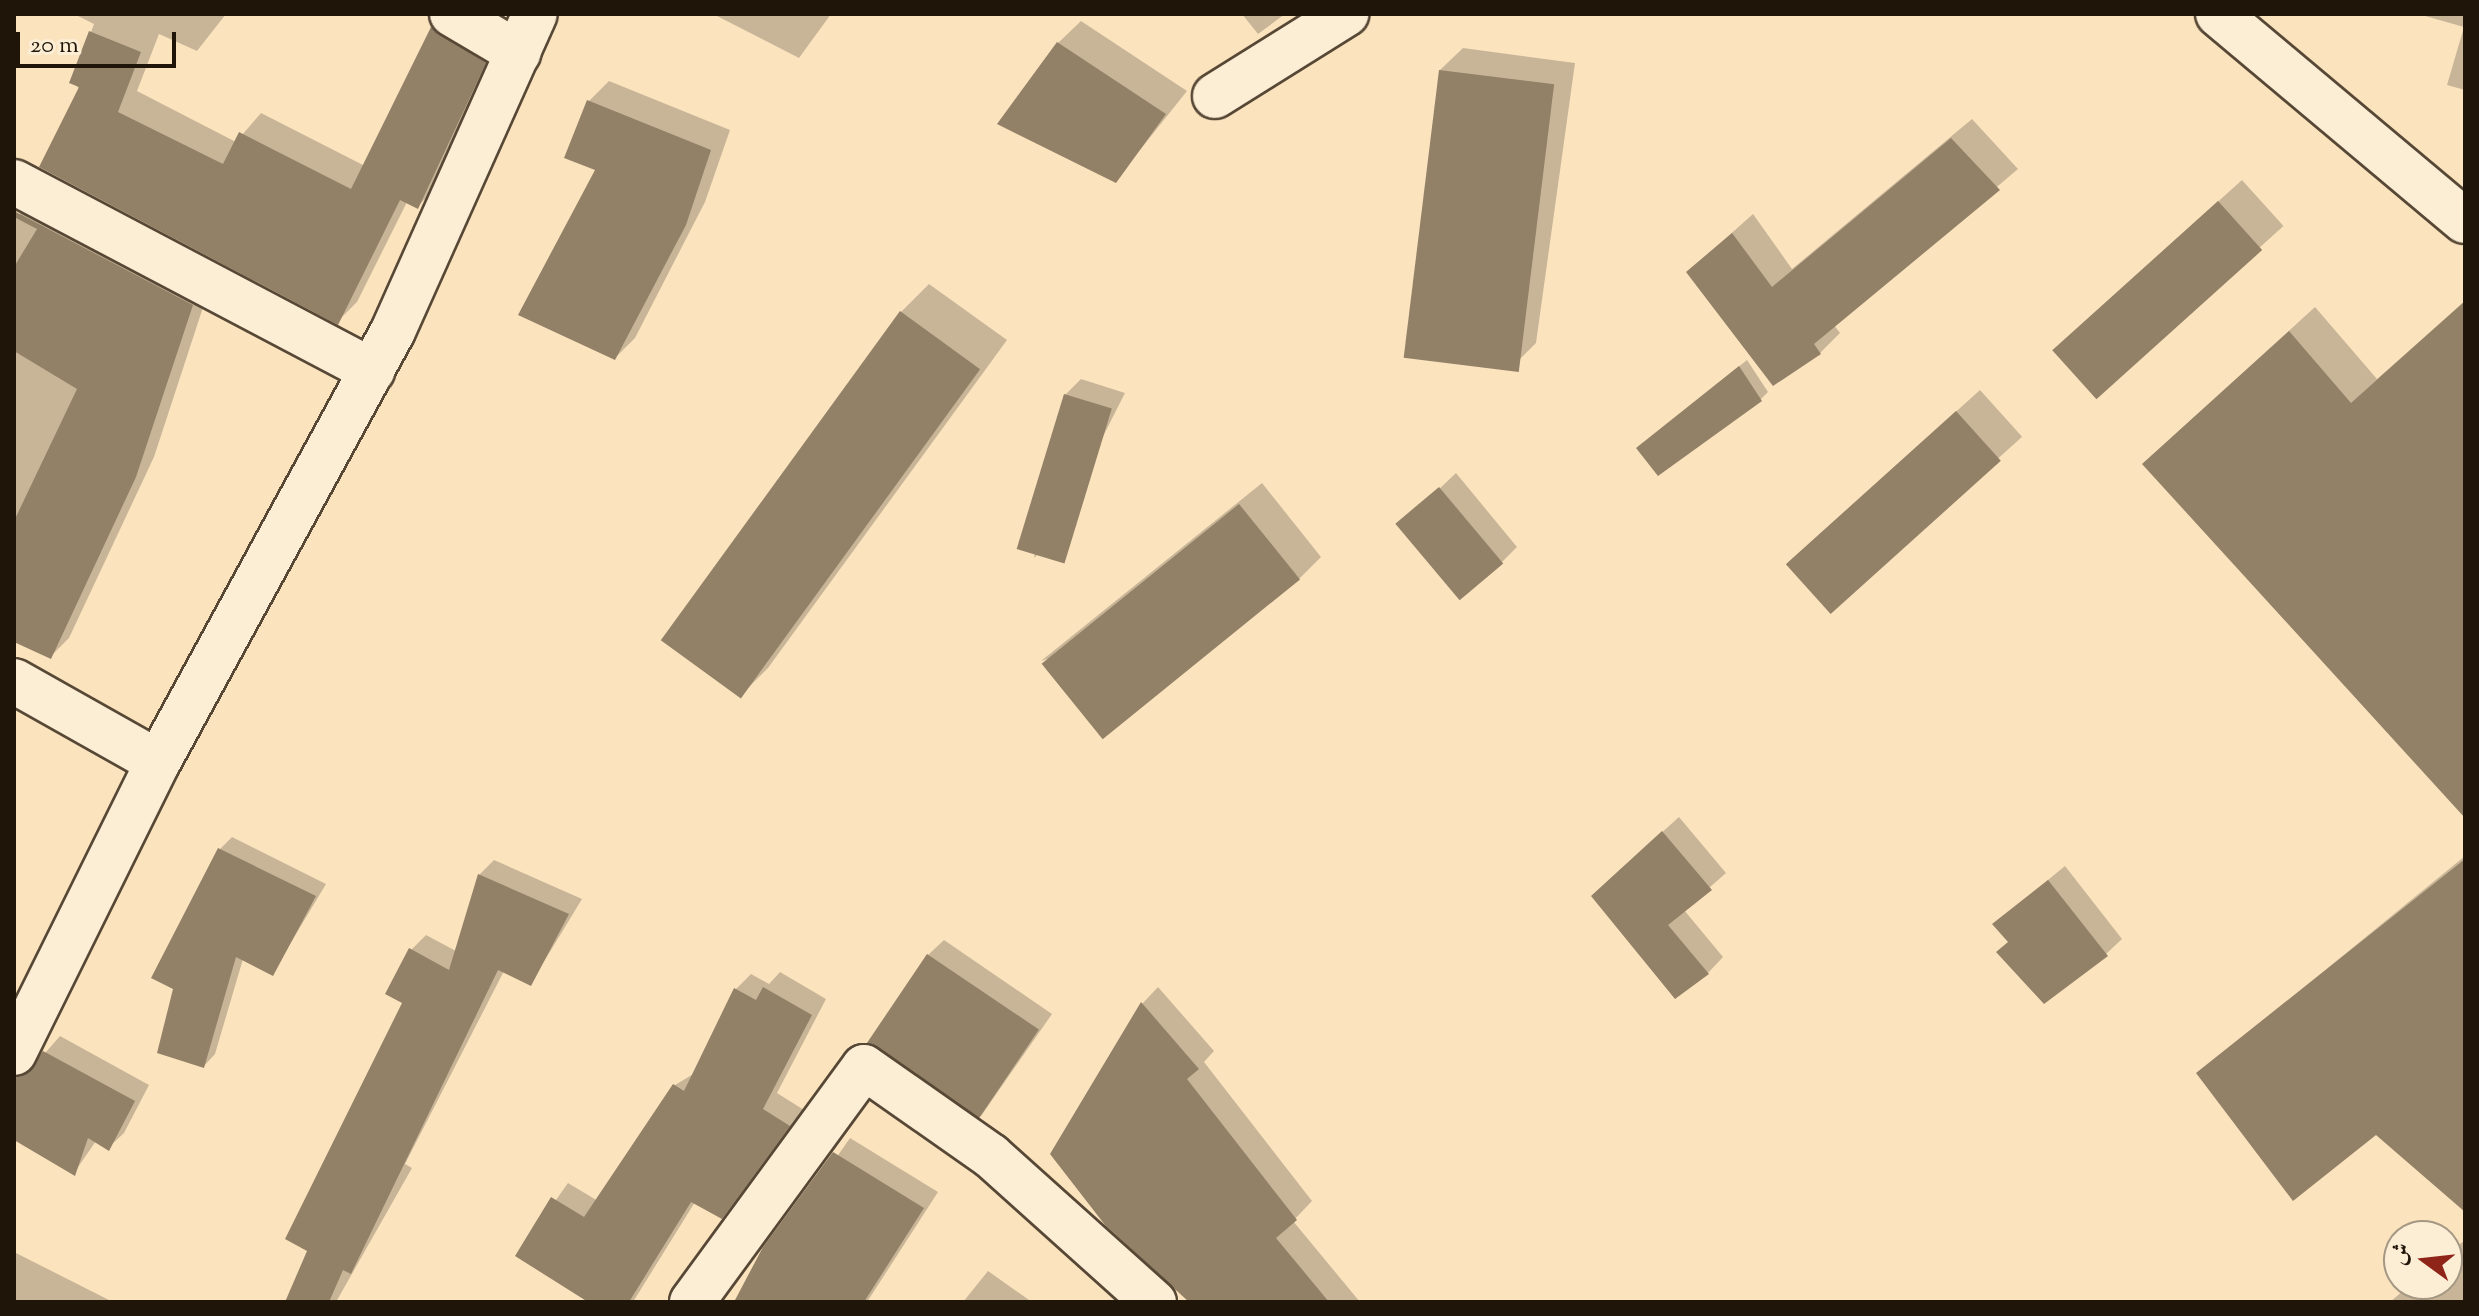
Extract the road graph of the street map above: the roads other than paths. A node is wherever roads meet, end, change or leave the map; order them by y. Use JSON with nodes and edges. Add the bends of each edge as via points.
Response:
{"nodes":[{"id":1,"x":452,"y":14,"type":"edge"},
{"id":2,"x":1346,"y":14,"type":"edge"},
{"id":3,"x":2218,"y":14,"type":"edge"},
{"id":4,"x":527,"y":34,"type":"edge"},
{"id":5,"x":1215,"y":96,"type":"dead end"},
{"id":6,"x":14,"y":182,"type":"edge"},
{"id":7,"x":2465,"y":221,"type":"edge"},
{"id":8,"x":372,"y":371,"type":"junction"},
{"id":9,"x":14,"y":681,"type":"edge"},
{"id":10,"x":158,"y":762,"type":"junction"},
{"id":11,"x":14,"y":1053,"type":"edge"},
{"id":12,"x":692,"y":1302,"type":"edge"},
{"id":13,"x":1154,"y":1302,"type":"edge"}],
"edges":[{"from":1,"to":4,"type":"street"},
{"from":2,"to":5,"type":"street"},
{"from":3,"to":7,"type":"street"},
{"from":4,"to":8,"type":"street"},
{"from":6,"to":8,"type":"street"},
{"from":8,"to":10,"type":"street"},
{"from":9,"to":10,"type":"street"},
{"from":10,"to":11,"type":"street"},
{"from":12,"to":13,"type":"street","via":[[864,1067],[991,1156]]}]}
